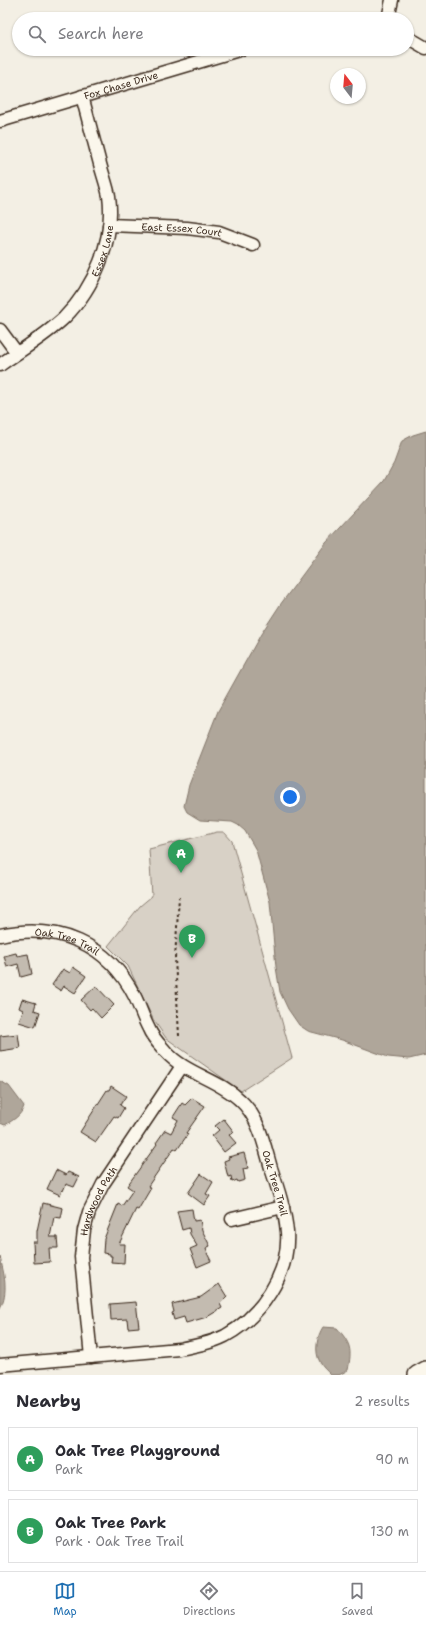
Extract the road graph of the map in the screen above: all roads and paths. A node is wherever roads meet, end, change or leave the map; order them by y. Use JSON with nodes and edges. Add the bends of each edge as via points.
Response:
{"nodes":[{"id":1,"x":392,"y":0,"type":"edge"},
{"id":2,"x":389,"y":12,"type":"edge"},
{"id":3,"x":414,"y":41,"type":"edge"},
{"id":4,"x":426,"y":48,"type":"edge"},
{"id":5,"x":218,"y":56,"type":"edge"},
{"id":6,"x":82,"y":96,"type":"junction"},
{"id":7,"x":0,"y":120,"type":"edge"},
{"id":8,"x":109,"y":225,"type":"junction"},
{"id":9,"x":253,"y":245,"type":"dead end"},
{"id":10,"x":0,"y":330,"type":"edge"},
{"id":11,"x":17,"y":353,"type":"junction"},
{"id":12,"x":0,"y":365,"type":"edge"},
{"id":13,"x":179,"y":897,"type":"dead end"},
{"id":14,"x":0,"y":935,"type":"edge"},
{"id":15,"x":179,"y":1036,"type":"dead end"},
{"id":16,"x":182,"y":1066,"type":"junction"},
{"id":17,"x":283,"y":1207,"type":"junction"},
{"id":18,"x":232,"y":1219,"type":"dead end"},
{"id":19,"x":92,"y":1357,"type":"junction"},
{"id":20,"x":0,"y":1365,"type":"edge"},
{"id":21,"x":426,"y":1370,"type":"edge"},
{"id":22,"x":417,"y":1375,"type":"edge"}],
"edges":[{"from":1,"to":2,"type":"street"},
{"from":3,"to":4,"type":"street"},
{"from":5,"to":6,"type":"street","name":"Fox Chase Drive"},
{"from":6,"to":7,"type":"street","name":"Fox Chase Drive"},
{"from":6,"to":8,"type":"street","name":"Essex Lane","via":[[108,196]]},
{"from":8,"to":9,"type":"street","name":"East Essex Court","via":[[219,232]]},
{"from":8,"to":11,"type":"street","name":"Essex Lane","via":[[107,239],[94,276],[77,303],[63,318]]},
{"from":10,"to":11,"type":"street"},
{"from":11,"to":12,"type":"street","name":"Essex Lane"},
{"from":13,"to":15,"type":"path","via":[[175,958]]},
{"from":14,"to":16,"type":"street","name":"Oak Tree Trail","via":[[36,931],[58,933],[83,942],[101,954],[122,974],[149,1030],[166,1052]]},
{"from":16,"to":17,"type":"street","name":"Oak Tree Trail","via":[[217,1084],[240,1100],[255,1119]]},
{"from":16,"to":19,"type":"street","name":"Hardwood Path","via":[[103,1184],[89,1212],[81,1257]]},
{"from":17,"to":18,"type":"street"},
{"from":17,"to":19,"type":"street","name":"Oak Tree Trail","via":[[287,1234],[284,1260],[276,1283],[263,1303],[244,1322],[225,1336],[201,1345]]},
{"from":19,"to":20,"type":"street","name":"Oak Tree Trail"},
{"from":21,"to":22,"type":"main road"}]}
